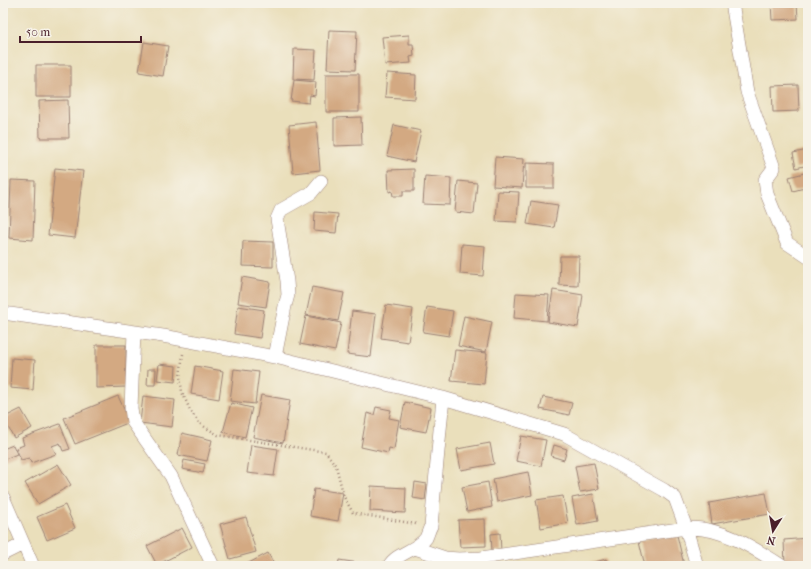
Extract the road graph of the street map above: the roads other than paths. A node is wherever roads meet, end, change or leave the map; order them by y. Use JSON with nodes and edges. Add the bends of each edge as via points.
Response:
{"nodes":[{"id":1,"x":732,"y":3,"type":"edge"},
{"id":2,"x":321,"y":181,"type":"dead end"},
{"id":3,"x":808,"y":257,"type":"edge"},
{"id":4,"x":3,"y":313,"type":"edge"},
{"id":5,"x":134,"y":332,"type":"junction"},
{"id":6,"x":275,"y":357,"type":"junction"},
{"id":7,"x":443,"y":398,"type":"junction"},
{"id":8,"x":3,"y":496,"type":"edge"},
{"id":9,"x":686,"y":528,"type":"junction"},
{"id":10,"x":23,"y":544,"type":"junction"},
{"id":11,"x":415,"y":548,"type":"junction"},
{"id":12,"x":3,"y":554,"type":"edge"},
{"id":13,"x":33,"y":566,"type":"edge"},
{"id":14,"x":213,"y":566,"type":"edge"},
{"id":15,"x":390,"y":566,"type":"edge"},
{"id":16,"x":697,"y":566,"type":"edge"},
{"id":17,"x":782,"y":566,"type":"edge"}],
"edges":[{"from":1,"to":3,"type":"street","via":[[747,92],[774,168],[766,180],[767,194],[787,243]]},
{"from":2,"to":6,"type":"street","via":[[311,193],[281,210],[277,219],[288,281],[288,295]]},
{"from":4,"to":5,"type":"street"},
{"from":5,"to":6,"type":"street"},
{"from":5,"to":14,"type":"street","via":[[131,408],[133,422],[171,476]]},
{"from":6,"to":7,"type":"street"},
{"from":7,"to":9,"type":"street","via":[[564,434],[675,498]]},
{"from":7,"to":11,"type":"street","via":[[431,526],[426,538]]},
{"from":8,"to":10,"type":"street"},
{"from":9,"to":11,"type":"street","via":[[481,558],[445,558]]},
{"from":9,"to":16,"type":"street"},
{"from":9,"to":17,"type":"street","via":[[708,529],[732,538]]},
{"from":10,"to":12,"type":"street"},
{"from":10,"to":13,"type":"street"},
{"from":11,"to":15,"type":"street","via":[[393,560]]}]}
